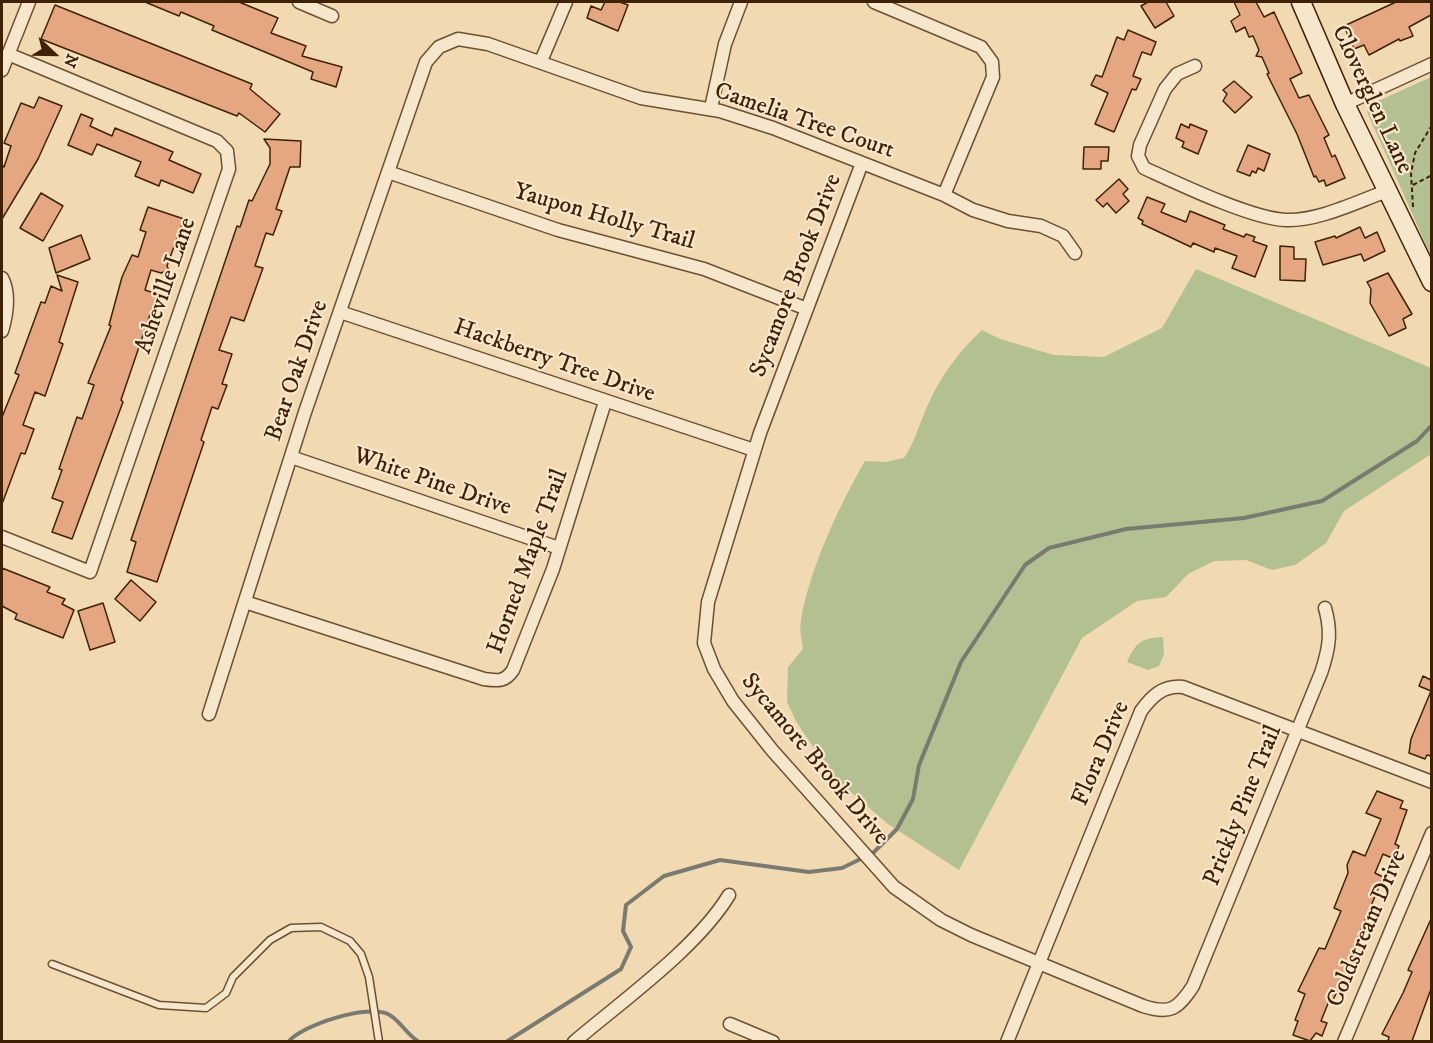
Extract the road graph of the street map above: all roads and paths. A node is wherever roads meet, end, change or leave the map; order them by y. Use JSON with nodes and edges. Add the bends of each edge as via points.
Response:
{"nodes":[{"id":1,"x":29,"y":2,"type":"edge"},
{"id":2,"x":299,"y":2,"type":"edge"},
{"id":3,"x":566,"y":2,"type":"edge"},
{"id":4,"x":741,"y":2,"type":"edge"},
{"id":5,"x":874,"y":2,"type":"edge"},
{"id":6,"x":1300,"y":2,"type":"edge"},
{"id":7,"x":332,"y":16,"type":"dead end"},
{"id":8,"x":440,"y":47,"type":"joint"},
{"id":9,"x":8,"y":54,"type":"junction"},
{"id":10,"x":541,"y":62,"type":"junction"},
{"id":11,"x":1431,"y":64,"type":"edge"},
{"id":12,"x":1195,"y":66,"type":"dead end"},
{"id":13,"x":2,"y":69,"type":"edge"},
{"id":14,"x":1345,"y":104,"type":"junction"},
{"id":15,"x":711,"y":108,"type":"junction"},
{"id":16,"x":1431,"y":125,"type":"edge"},
{"id":17,"x":862,"y":163,"type":"junction"},
{"id":18,"x":388,"y":172,"type":"junction"},
{"id":19,"x":1431,"y":175,"type":"edge"},
{"id":20,"x":1413,"y":185,"type":"junction"},
{"id":21,"x":1387,"y":191,"type":"junction"},
{"id":22,"x":944,"y":195,"type":"junction"},
{"id":23,"x":1413,"y":208,"type":"dead end"},
{"id":24,"x":1075,"y":253,"type":"dead end"},
{"id":25,"x":2,"y":278,"type":"edge"},
{"id":26,"x":1431,"y":282,"type":"edge"},
{"id":27,"x":807,"y":309,"type":"junction"},
{"id":28,"x":340,"y":312,"type":"junction"},
{"id":29,"x":2,"y":331,"type":"edge"},
{"id":30,"x":605,"y":402,"type":"junction"},
{"id":31,"x":754,"y":450,"type":"junction"},
{"id":32,"x":291,"y":457,"type":"junction"},
{"id":33,"x":2,"y":537,"type":"edge"},
{"id":34,"x":560,"y":548,"type":"junction"},
{"id":35,"x":245,"y":602,"type":"junction"},
{"id":36,"x":1325,"y":608,"type":"dead end"},
{"id":37,"x":209,"y":714,"type":"dead end"},
{"id":38,"x":1297,"y":731,"type":"junction"},
{"id":39,"x":1431,"y":782,"type":"edge"},
{"id":40,"x":1431,"y":833,"type":"edge"},
{"id":41,"x":729,"y":895,"type":"dead end"},
{"id":42,"x":1039,"y":962,"type":"junction"},
{"id":43,"x":52,"y":964,"type":"dead end"},
{"id":44,"x":1169,"y":1010,"type":"joint"},
{"id":45,"x":730,"y":1024,"type":"dead end"},
{"id":46,"x":379,"y":1041,"type":"edge"},
{"id":47,"x":574,"y":1041,"type":"edge"},
{"id":48,"x":773,"y":1041,"type":"edge"},
{"id":49,"x":1007,"y":1041,"type":"edge"},
{"id":50,"x":1344,"y":1041,"type":"edge"}],
"edges":[{"from":1,"to":9,"type":"street"},
{"from":2,"to":7,"type":"street"},
{"from":3,"to":10,"type":"street"},
{"from":4,"to":15,"type":"street","via":[[725,44]]},
{"from":5,"to":22,"type":"street","via":[[981,47],[992,62],[993,77]]},
{"from":6,"to":14,"type":"street","name":"Cloverglen Lane"},
{"from":8,"to":10,"type":"street","name":"Camelia Tree Court","via":[[458,39],[488,44]]},
{"from":8,"to":18,"type":"street","name":"Bear Oak Drive","via":[[426,62]]},
{"from":9,"to":13,"type":"street"},
{"from":9,"to":33,"type":"street","name":"Asheville Lane","via":[[217,141],[226,151],[229,169],[90,572]]},
{"from":10,"to":15,"type":"street","name":"Camelia Tree Court","via":[[641,98]]},
{"from":11,"to":14,"type":"street"},
{"from":12,"to":21,"type":"street","via":[[1177,75],[1165,89],[1140,145],[1138,156],[1144,168],[1218,199],[1287,220],[1320,215]]},
{"from":14,"to":21,"type":"street","name":"Cloverglen Lane"},
{"from":15,"to":17,"type":"street","name":"Camelia Tree Court"},
{"from":16,"to":20,"type":"path","via":[[1415,153]]},
{"from":17,"to":22,"type":"street","name":"Camelia Tree Court"},
{"from":17,"to":27,"type":"street","name":"Sycamore Brook Drive"},
{"from":18,"to":27,"type":"street","name":"Yaupon Holly Trail","via":[[558,230],[704,269]]},
{"from":18,"to":28,"type":"street","name":"Bear Oak Drive"},
{"from":19,"to":20,"type":"path"},
{"from":20,"to":23,"type":"path"},
{"from":21,"to":26,"type":"street","name":"Cloverglen Lane"},
{"from":22,"to":24,"type":"street","name":"Camelia Tree Court","via":[[973,210],[1041,226],[1063,236]]},
{"from":25,"to":29,"type":"street","via":[[7,287]]},
{"from":27,"to":31,"type":"street","name":"Sycamore Brook Drive"},
{"from":28,"to":30,"type":"street","name":"Hackberry Tree Drive"},
{"from":28,"to":32,"type":"street","name":"Bear Oak Drive"},
{"from":30,"to":31,"type":"street","name":"Hackberry Tree Drive"},
{"from":30,"to":34,"type":"street","name":"Horned Maple Trail"},
{"from":31,"to":42,"type":"street","name":"Sycamore Brook Drive","via":[[708,602],[705,643],[714,669],[733,701],[772,750],[894,887],[941,920]]},
{"from":32,"to":34,"type":"street","name":"White Pine Drive"},
{"from":32,"to":35,"type":"street","name":"Bear Oak Drive"},
{"from":34,"to":35,"type":"street","name":"Horned Maple Trail","via":[[513,670],[508,678],[498,681],[484,680]]},
{"from":35,"to":37,"type":"street","name":"Bear Oak Drive"},
{"from":36,"to":38,"type":"street","name":"Prickly Pine Trail","via":[[1329,648]]},
{"from":38,"to":39,"type":"street","name":"Flora Drive"},
{"from":38,"to":42,"type":"street","name":"Flora Drive","via":[[1183,687],[1170,686],[1150,699],[1140,711]]},
{"from":38,"to":44,"type":"street","name":"Prickly Pine Trail","via":[[1193,986],[1181,1004]]},
{"from":40,"to":50,"type":"street","name":"Coldstream Drive"},
{"from":41,"to":47,"type":"street","via":[[718,914],[688,945]]},
{"from":42,"to":44,"type":"street","name":"Sycamore Brook Drive","via":[[1143,1006]]},
{"from":42,"to":49,"type":"street","name":"Flora Drive"},
{"from":43,"to":46,"type":"lane","via":[[159,1005],[206,1008],[226,993],[232,977],[270,940],[291,928],[321,927],[350,941],[361,954],[369,976]]},
{"from":45,"to":48,"type":"street"}]}
